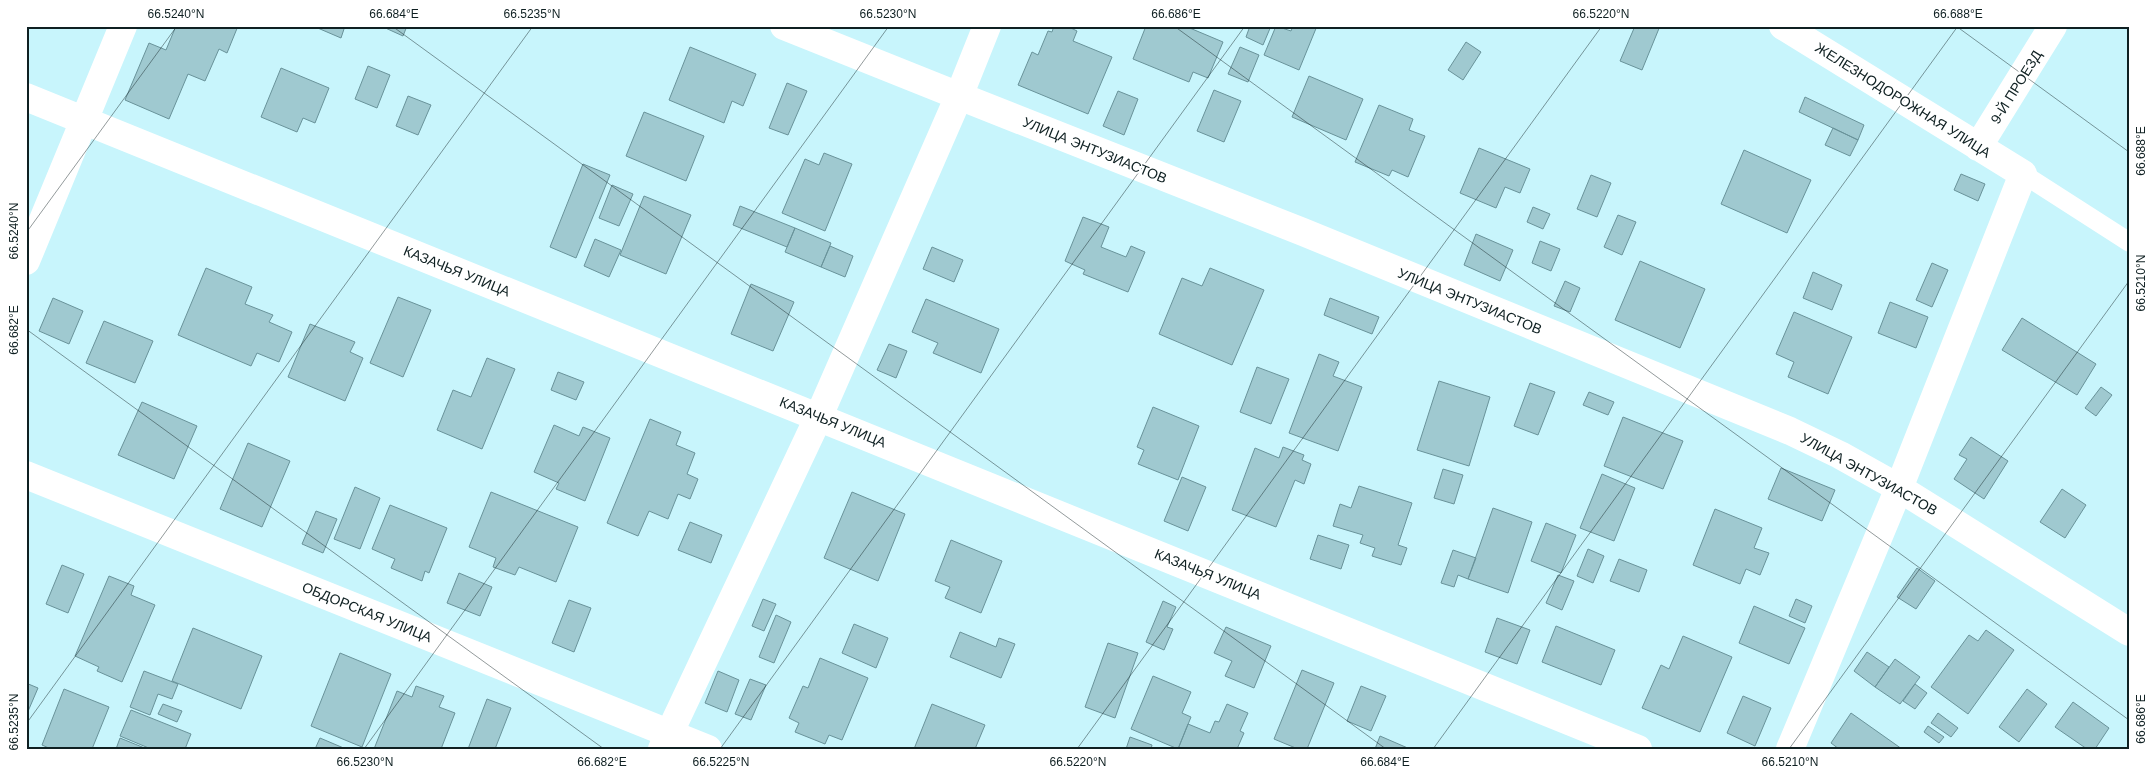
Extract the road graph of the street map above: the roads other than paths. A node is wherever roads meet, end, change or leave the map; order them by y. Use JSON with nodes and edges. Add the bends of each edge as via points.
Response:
{"nodes":[{"id":1,"x":123,"y":26,"type":"edge"},
{"id":2,"x":784,"y":26,"type":"edge"},
{"id":3,"x":987,"y":26,"type":"edge"},
{"id":4,"x":1783,"y":26,"type":"edge"},
{"id":5,"x":2053,"y":26,"type":"edge"},
{"id":6,"x":959,"y":96,"type":"junction"},
{"id":7,"x":26,"y":97,"type":"edge"},
{"id":8,"x":85,"y":121,"type":"junction"},
{"id":9,"x":1978,"y":147,"type":"junction"},
{"id":10,"x":2023,"y":174,"type":"junction"},
{"id":11,"x":2129,"y":242,"type":"edge"},
{"id":12,"x":26,"y":261,"type":"edge"},
{"id":13,"x":819,"y":416,"type":"junction"},
{"id":14,"x":26,"y":475,"type":"edge"},
{"id":15,"x":1899,"y":488,"type":"junction"},
{"id":16,"x":2129,"y":632,"type":"edge"},
{"id":17,"x":665,"y":741,"type":"edge"},
{"id":18,"x":708,"y":749,"type":"edge"},
{"id":19,"x":1638,"y":749,"type":"edge"},
{"id":20,"x":1790,"y":749,"type":"edge"}],
"edges":[{"from":1,"to":8,"type":"street"},
{"from":2,"to":6,"type":"street","name":"УЛИЦА ЭНТУЗИАСТОВ"},
{"from":3,"to":6,"type":"street"},
{"from":4,"to":9,"type":"street","name":"ЖЕЛЕЗНОДОРОЖНАЯ УЛИЦА"},
{"from":5,"to":9,"type":"street","name":"9-Й ПРОЕЗД"},
{"from":6,"to":13,"type":"street"},
{"from":6,"to":15,"type":"street","name":"УЛИЦА ЭНТУЗИАСТОВ","via":[[1790,431]]},
{"from":7,"to":8,"type":"street","name":"КАЗАЧЬЯ УЛИЦА"},
{"from":8,"to":12,"type":"street"},
{"from":8,"to":13,"type":"street","name":"КАЗАЧЬЯ УЛИЦА"},
{"from":9,"to":10,"type":"street","name":"ЖЕЛЕЗНОДОРОЖНАЯ УЛИЦА"},
{"from":10,"to":11,"type":"lane"},
{"from":10,"to":15,"type":"street"},
{"from":13,"to":17,"type":"street"},
{"from":13,"to":19,"type":"street","name":"КАЗАЧЬЯ УЛИЦА"},
{"from":14,"to":17,"type":"street","name":"ОБДОРСКАЯ УЛИЦА"},
{"from":15,"to":16,"type":"street","name":"УЛИЦА ЭНТУЗИАСТОВ"},
{"from":15,"to":20,"type":"street"},
{"from":17,"to":18,"type":"street","name":"ОБДОРСКАЯ УЛИЦА"}]}
